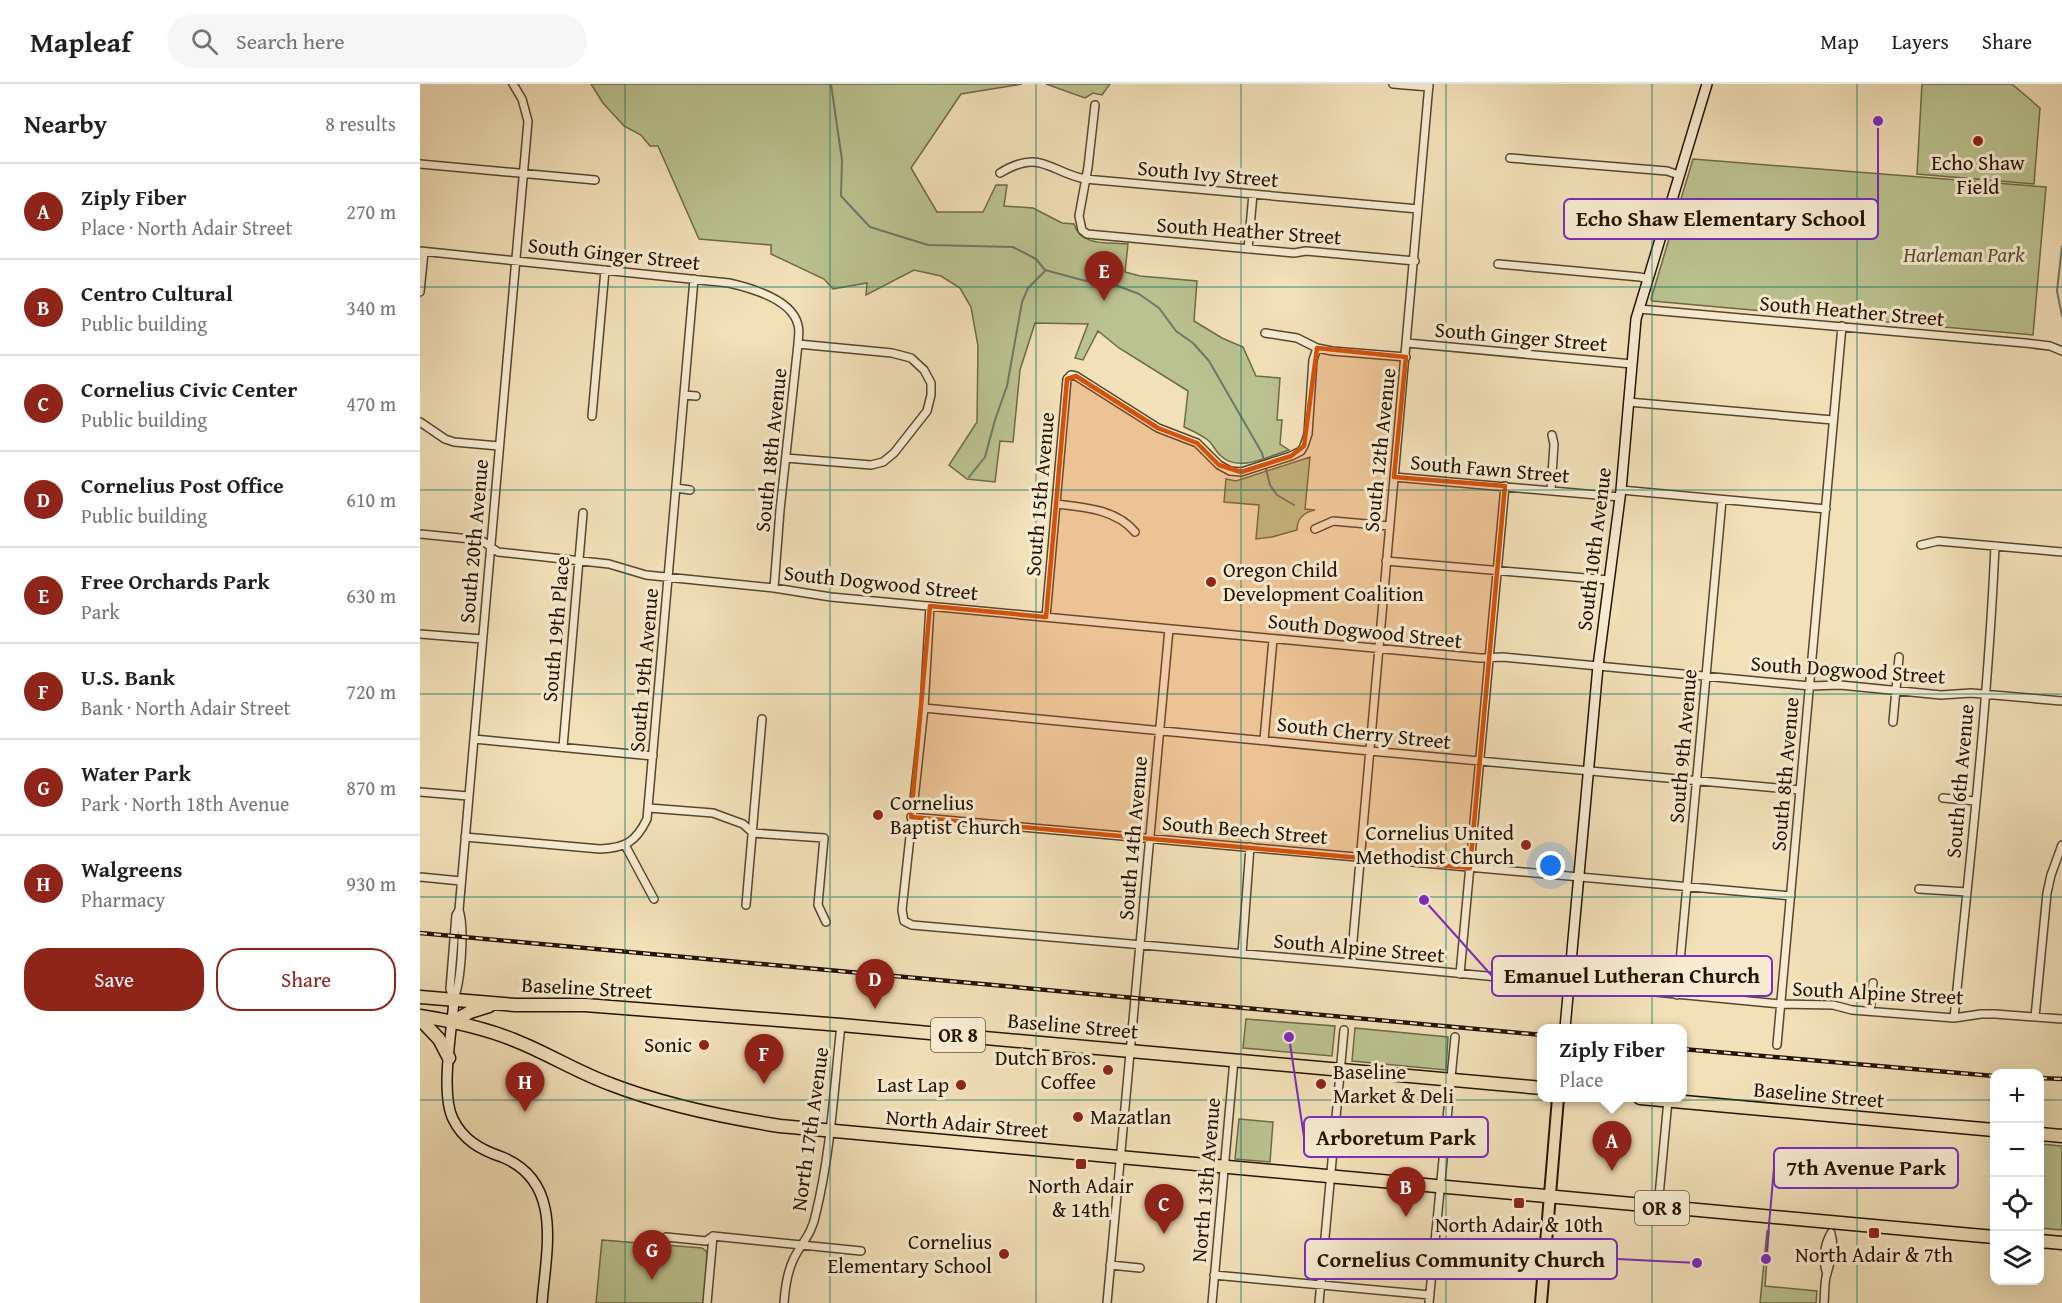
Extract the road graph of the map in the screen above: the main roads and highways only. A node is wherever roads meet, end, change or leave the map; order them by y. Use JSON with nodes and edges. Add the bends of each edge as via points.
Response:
{"nodes":[{"id":1,"x":1707,"y":84,"type":"edge"},
{"id":2,"x":420,"y":997,"type":"edge"},
{"id":3,"x":454,"y":1000,"type":"junction"},
{"id":4,"x":493,"y":1004,"type":"junction"},
{"id":5,"x":420,"y":1010,"type":"edge"},
{"id":6,"x":420,"y":1017,"type":"edge"},
{"id":7,"x":452,"y":1022,"type":"junction"},
{"id":8,"x":1565,"y":1024,"type":"edge"},
{"id":9,"x":449,"y":1058,"type":"junction"},
{"id":10,"x":1537,"y":1088,"type":"edge"},
{"id":11,"x":1558,"y":1102,"type":"edge"},
{"id":12,"x":1687,"y":1102,"type":"edge"},
{"id":13,"x":1990,"y":1130,"type":"edge"},
{"id":14,"x":2044,"y":1134,"type":"edge"},
{"id":15,"x":2062,"y":1136,"type":"edge"},
{"id":16,"x":1550,"y":1198,"type":"junction"},
{"id":17,"x":1990,"y":1237,"type":"edge"},
{"id":18,"x":2044,"y":1241,"type":"edge"},
{"id":19,"x":2062,"y":1243,"type":"edge"},
{"id":20,"x":542,"y":1303,"type":"edge"},
{"id":21,"x":1540,"y":1303,"type":"edge"}],
"edges":[{"from":1,"to":8,"type":"main road","name":"South 10th Avenue","via":[[1639,309],[1598,666]]},
{"from":2,"to":3,"type":"highway","name":"Baseline Street","number":"OR 8"},
{"from":3,"to":4,"type":"highway","name":"Baseline Street","number":"OR 8"},
{"from":3,"to":5,"type":"highway","via":[[444,1010]]},
{"from":3,"to":7,"type":"main road"},
{"from":4,"to":7,"type":"highway"},
{"from":4,"to":10,"type":"highway","name":"Baseline Street","number":"OR 8","via":[[585,1005],[841,1025]]},
{"from":6,"to":7,"type":"highway","name":"North Adair Street","number":"OR 8"},
{"from":6,"to":9,"type":"highway"},
{"from":7,"to":9,"type":"main road"},
{"from":7,"to":16,"type":"highway","name":"North Adair Street","number":"OR 8","via":[[513,1040],[590,1077],[655,1099],[753,1122]]},
{"from":9,"to":20,"type":"main road","via":[[448,1100],[455,1122],[474,1144],[517,1165],[540,1190],[547,1213]]},
{"from":11,"to":16,"type":"main road"},
{"from":12,"to":13,"type":"highway","name":"Baseline Street"},
{"from":14,"to":15,"type":"highway"},
{"from":16,"to":17,"type":"highway","name":"North Adair Street","number":"OR 8","via":[[1831,1228]]},
{"from":16,"to":21,"type":"main road"},
{"from":18,"to":19,"type":"highway"}]}
